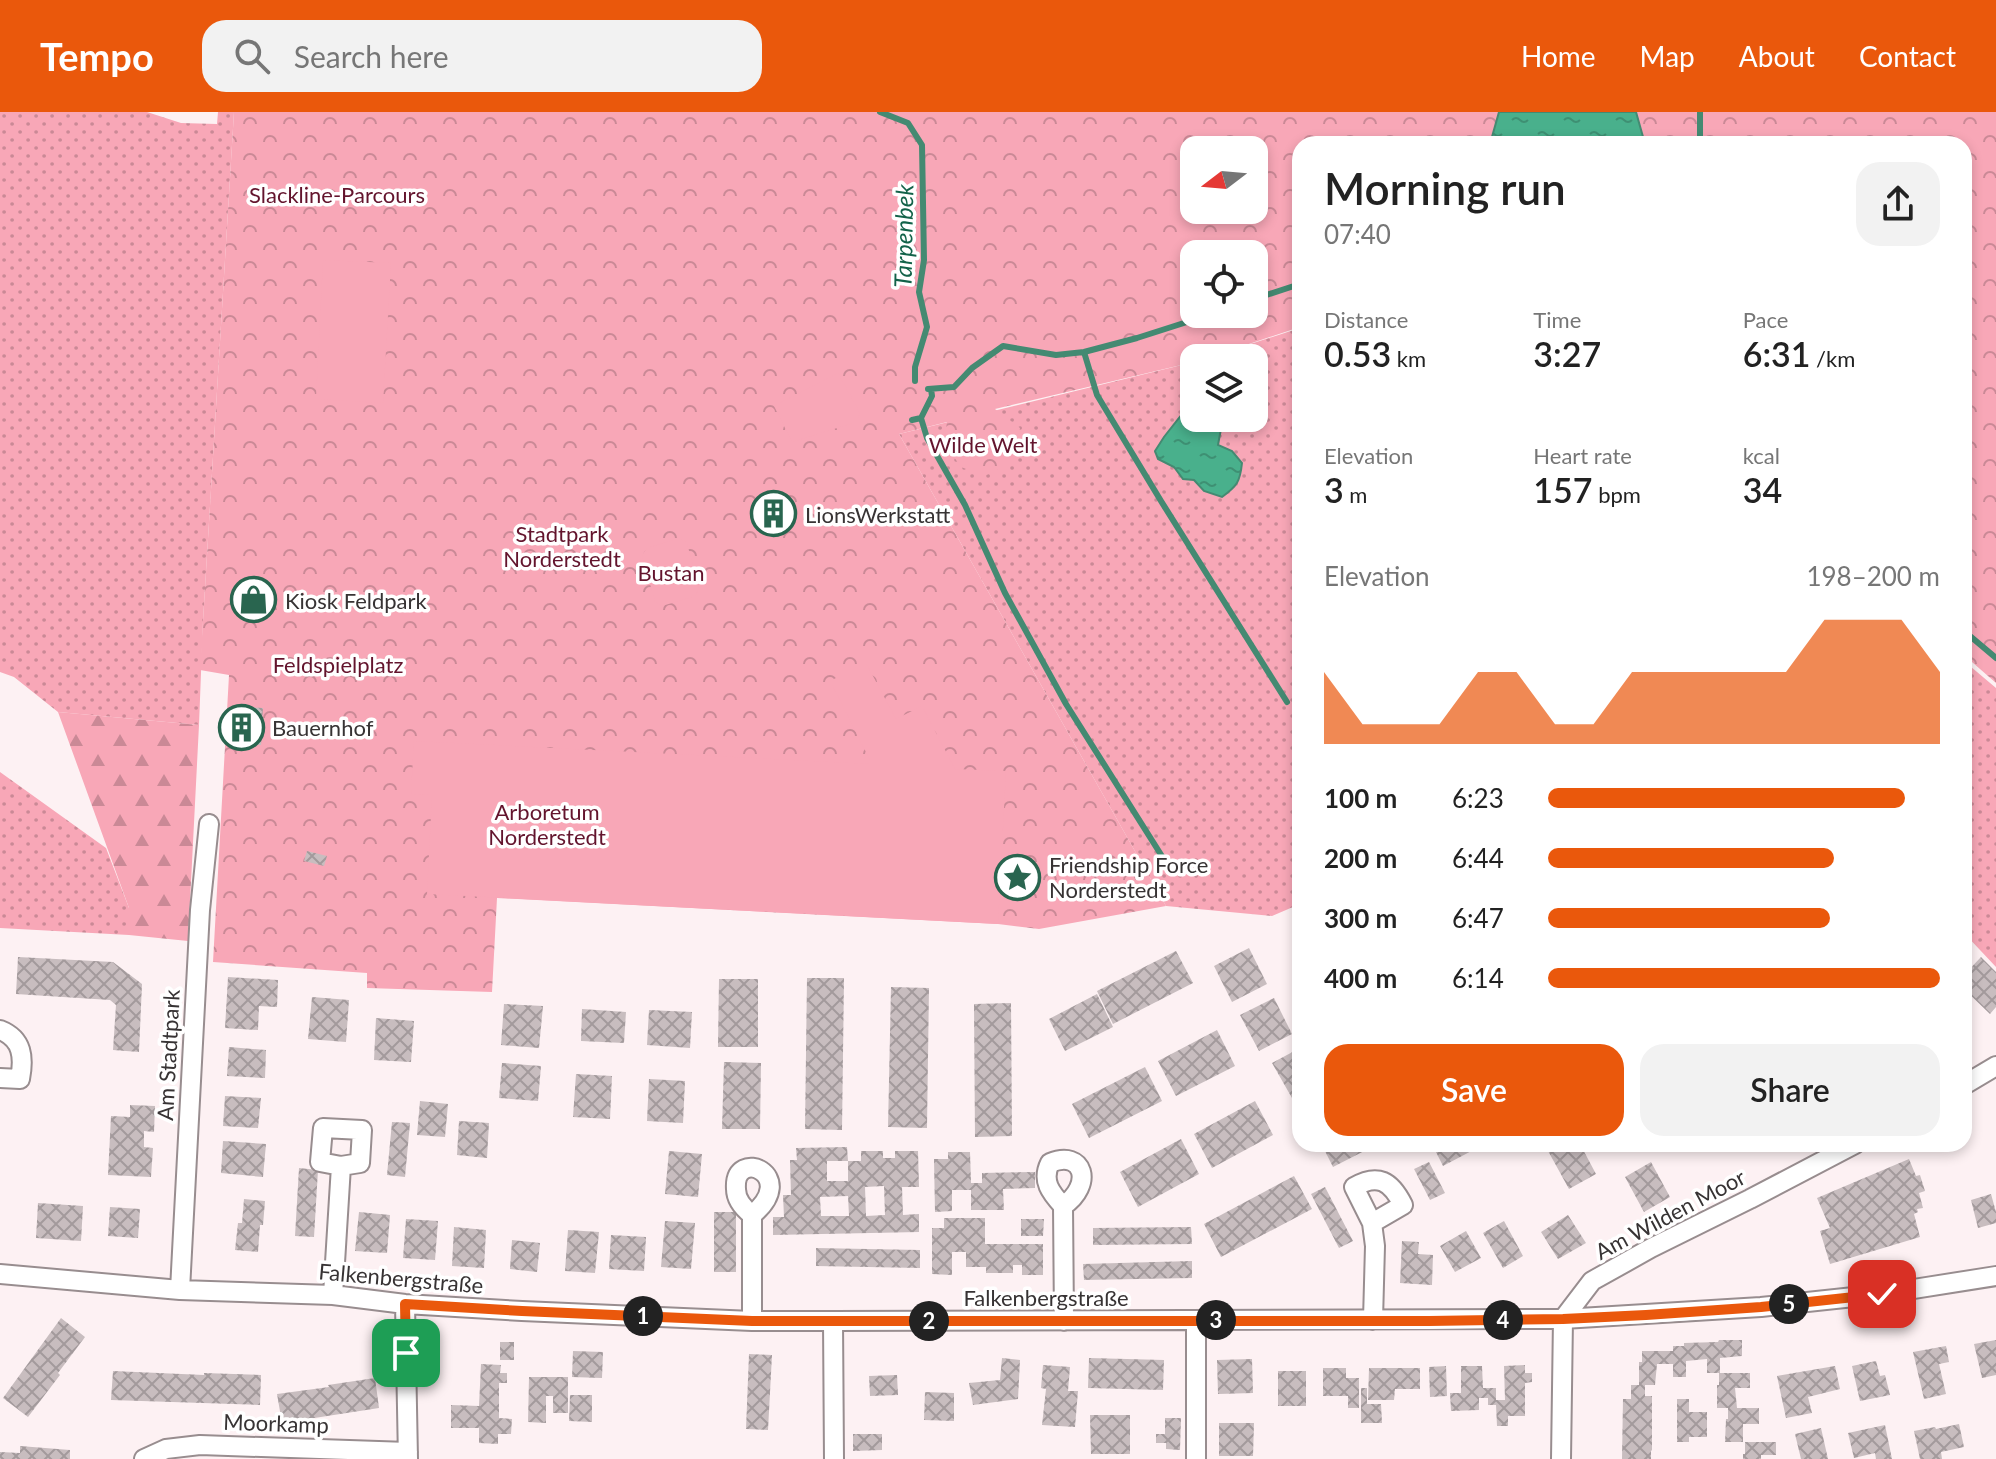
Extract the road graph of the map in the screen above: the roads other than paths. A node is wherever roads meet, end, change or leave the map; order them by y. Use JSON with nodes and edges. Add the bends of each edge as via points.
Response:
{"nodes":[{"id":1,"x":209,"y":824,"type":"dead end"},
{"id":2,"x":0,"y":1030,"type":"edge"},
{"id":3,"x":1996,"y":1066,"type":"edge"},
{"id":4,"x":0,"y":1078,"type":"edge"},
{"id":5,"x":1972,"y":1080,"type":"edge"},
{"id":6,"x":1840,"y":1152,"type":"edge"},
{"id":7,"x":341,"y":1166,"type":"dead end"},
{"id":8,"x":1063,"y":1206,"type":"dead end"},
{"id":9,"x":752,"y":1215,"type":"dead end"},
{"id":10,"x":1372,"y":1223,"type":"dead end"},
{"id":11,"x":0,"y":1274,"type":"edge"},
{"id":12,"x":1996,"y":1276,"type":"edge"},
{"id":13,"x":180,"y":1290,"type":"junction"},
{"id":14,"x":333,"y":1295,"type":"junction"},
{"id":15,"x":405,"y":1304,"type":"junction"},
{"id":16,"x":1563,"y":1319,"type":"junction"},
{"id":17,"x":1373,"y":1320,"type":"junction"},
{"id":18,"x":752,"y":1321,"type":"junction"},
{"id":19,"x":833,"y":1321,"type":"junction"},
{"id":20,"x":1064,"y":1321,"type":"junction"},
{"id":21,"x":1196,"y":1321,"type":"junction"},
{"id":22,"x":408,"y":1455,"type":"edge"},
{"id":23,"x":144,"y":1459,"type":"edge"},
{"id":24,"x":834,"y":1459,"type":"edge"},
{"id":25,"x":1196,"y":1459,"type":"edge"},
{"id":26,"x":1561,"y":1459,"type":"edge"}],
"edges":[{"from":1,"to":13,"type":"street","name":"Am Stadtpark"},
{"from":2,"to":4,"type":"street","via":[[13,1037],[23,1055],[20,1079]]},
{"from":3,"to":5,"type":"street"},
{"from":6,"to":16,"type":"street","name":"Am Wilden Moor","via":[[1592,1281]]},
{"from":7,"to":14,"type":"street"},
{"from":8,"to":20,"type":"street"},
{"from":9,"to":18,"type":"street"},
{"from":10,"to":17,"type":"street"},
{"from":11,"to":13,"type":"street","name":"Falkenbergstraße"},
{"from":12,"to":16,"type":"street","name":"Falkenbergstraße","via":[[1761,1307]]},
{"from":13,"to":14,"type":"street","name":"Falkenbergstraße"},
{"from":14,"to":15,"type":"street","name":"Falkenbergstraße"},
{"from":15,"to":18,"type":"street","name":"Falkenbergstraße"},
{"from":15,"to":22,"type":"street"},
{"from":16,"to":17,"type":"street","name":"Falkenbergstraße"},
{"from":16,"to":26,"type":"street"},
{"from":17,"to":21,"type":"street","name":"Falkenbergstraße"},
{"from":18,"to":19,"type":"street","name":"Falkenbergstraße"},
{"from":19,"to":20,"type":"street","name":"Falkenbergstraße"},
{"from":19,"to":24,"type":"street"},
{"from":20,"to":21,"type":"street","name":"Falkenbergstraße"},
{"from":21,"to":25,"type":"street"},
{"from":22,"to":23,"type":"street","name":"Moorkamp","via":[[200,1445],[166,1449]]}]}
